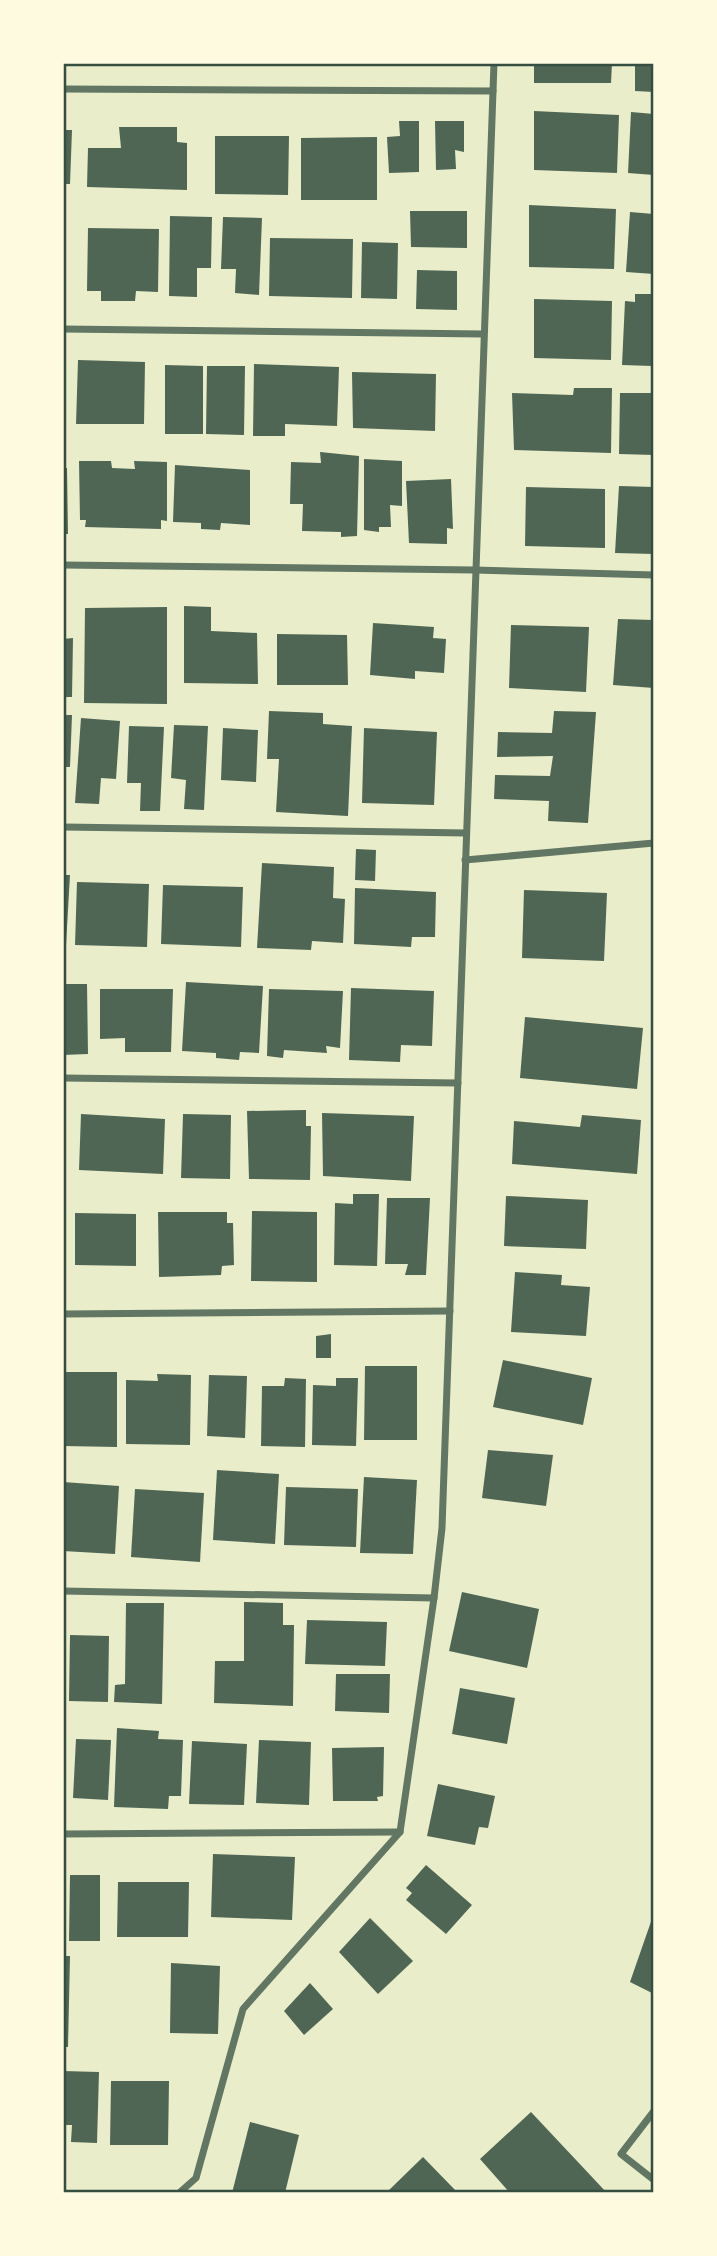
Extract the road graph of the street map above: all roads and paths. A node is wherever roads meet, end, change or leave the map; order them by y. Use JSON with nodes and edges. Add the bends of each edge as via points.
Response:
{"nodes":[{"id":1,"x":494,"y":63,"type":"edge"},
{"id":2,"x":63,"y":89,"type":"edge"},
{"id":3,"x":493,"y":91,"type":"junction"},
{"id":4,"x":63,"y":330,"type":"edge"},
{"id":5,"x":483,"y":334,"type":"junction"},
{"id":6,"x":63,"y":565,"type":"edge"},
{"id":7,"x":475,"y":570,"type":"junction"},
{"id":8,"x":654,"y":575,"type":"edge"},
{"id":9,"x":63,"y":827,"type":"edge"},
{"id":10,"x":466,"y":833,"type":"junction"},
{"id":11,"x":654,"y":843,"type":"edge"},
{"id":12,"x":465,"y":860,"type":"junction"},
{"id":13,"x":63,"y":1078,"type":"edge"},
{"id":14,"x":458,"y":1083,"type":"junction"},
{"id":15,"x":450,"y":1311,"type":"junction"},
{"id":16,"x":63,"y":1314,"type":"edge"},
{"id":17,"x":63,"y":1591,"type":"edge"},
{"id":18,"x":434,"y":1598,"type":"junction"},
{"id":19,"x":400,"y":1832,"type":"junction"},
{"id":20,"x":63,"y":1834,"type":"edge"},
{"id":21,"x":654,"y":2111,"type":"edge"},
{"id":22,"x":654,"y":2180,"type":"edge"},
{"id":23,"x":179,"y":2193,"type":"edge"}],
"edges":[{"from":1,"to":3,"type":"street"},
{"from":2,"to":3,"type":"street"},
{"from":3,"to":5,"type":"street"},
{"from":4,"to":5,"type":"street"},
{"from":5,"to":7,"type":"street"},
{"from":6,"to":7,"type":"street"},
{"from":7,"to":8,"type":"street"},
{"from":7,"to":10,"type":"street"},
{"from":9,"to":10,"type":"street"},
{"from":10,"to":12,"type":"street"},
{"from":11,"to":12,"type":"street"},
{"from":12,"to":14,"type":"street"},
{"from":13,"to":14,"type":"street"},
{"from":14,"to":15,"type":"street"},
{"from":15,"to":16,"type":"street"},
{"from":15,"to":18,"type":"street","via":[[442,1528]]},
{"from":17,"to":18,"type":"street"},
{"from":18,"to":19,"type":"street"},
{"from":19,"to":20,"type":"street"},
{"from":19,"to":23,"type":"street","via":[[243,2009],[196,2178]]},
{"from":21,"to":22,"type":"street","via":[[621,2154]]}]}
